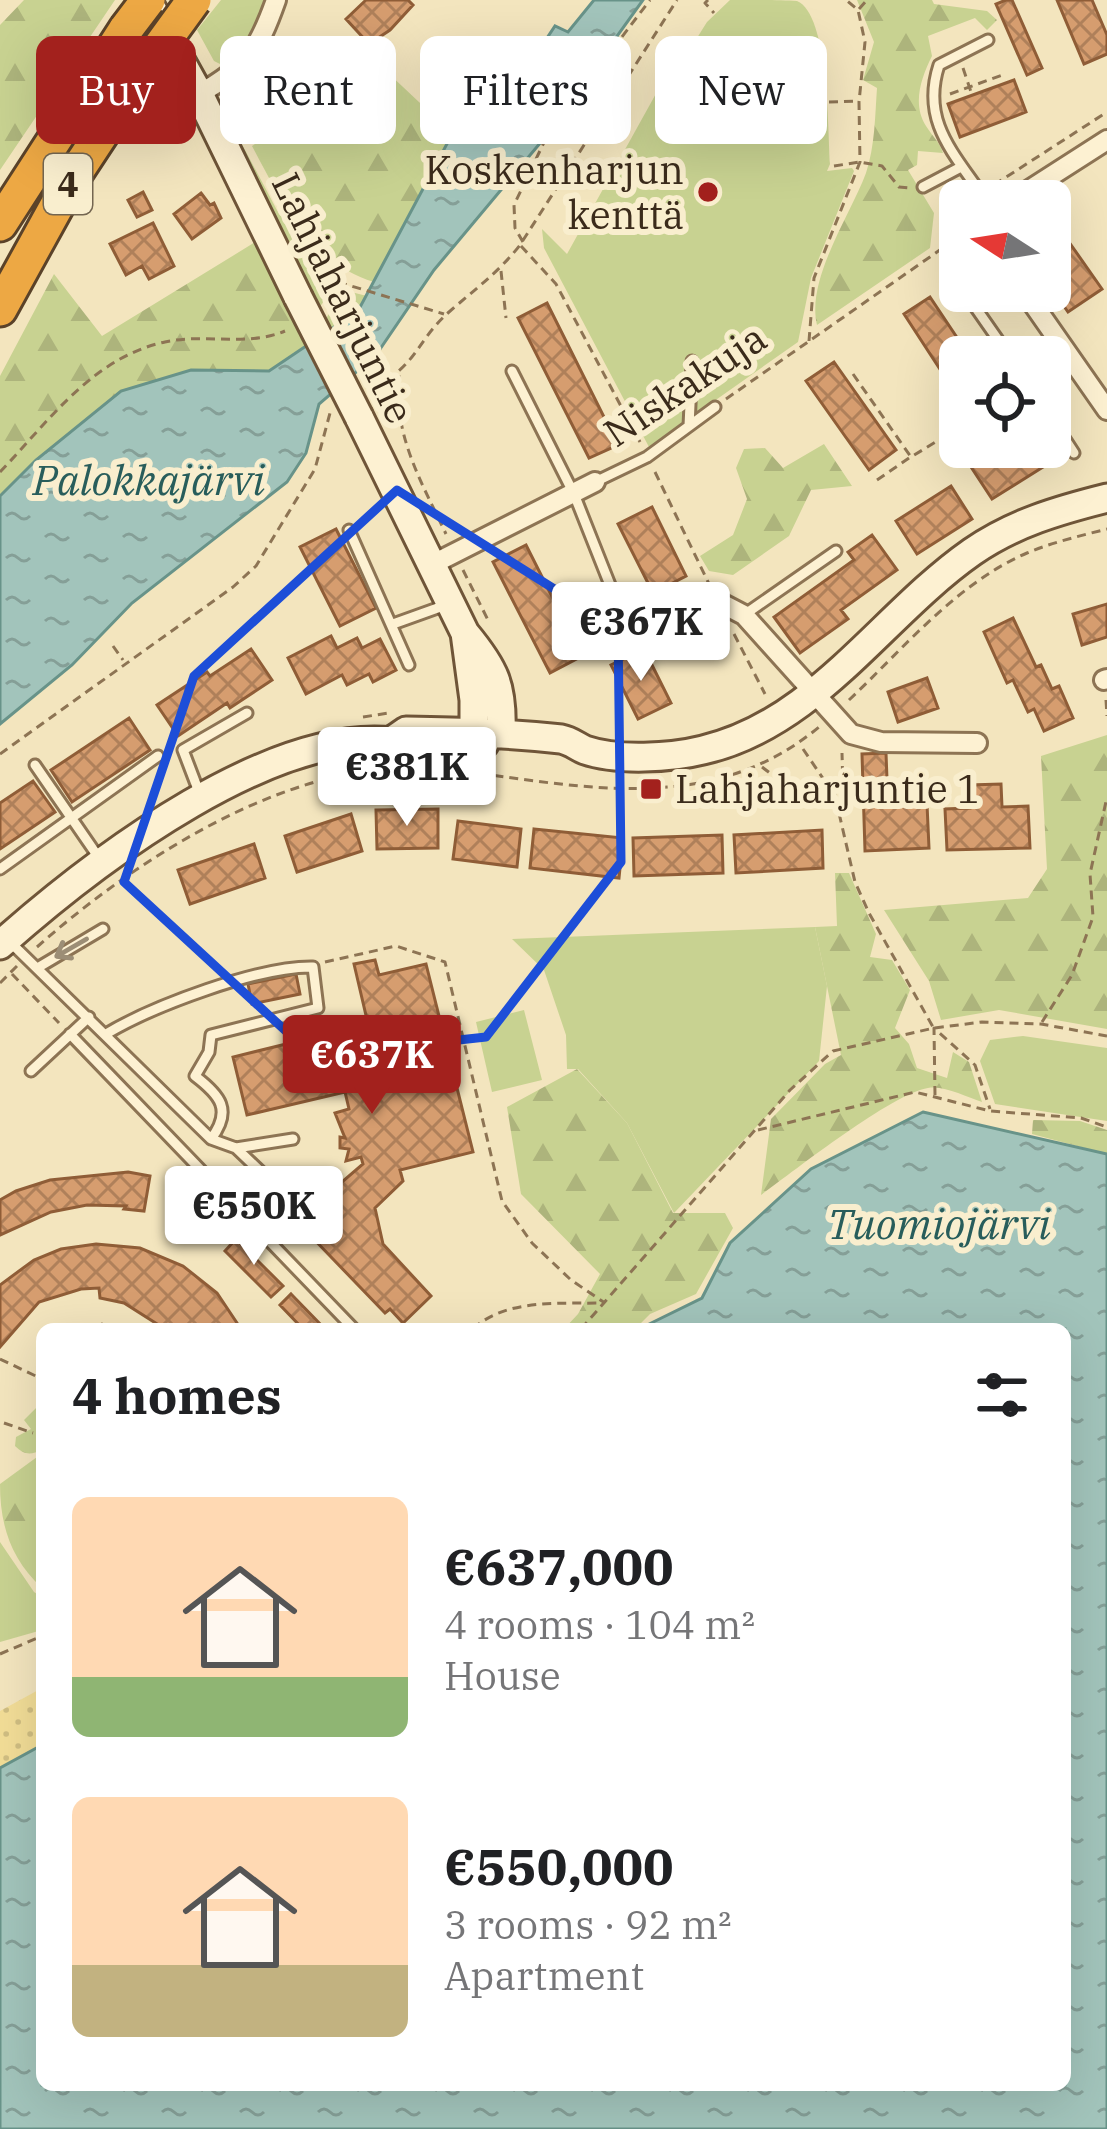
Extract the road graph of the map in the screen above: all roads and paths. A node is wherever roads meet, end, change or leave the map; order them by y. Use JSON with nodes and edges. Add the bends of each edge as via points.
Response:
{"nodes":[{"id":1,"x":147,"y":0,"type":"edge"},
{"id":2,"x":194,"y":0,"type":"edge"},
{"id":3,"x":276,"y":0,"type":"edge"},
{"id":4,"x":650,"y":0,"type":"edge"},
{"id":5,"x":677,"y":0,"type":"edge"},
{"id":6,"x":708,"y":0,"type":"edge"},
{"id":7,"x":845,"y":0,"type":"edge"},
{"id":8,"x":866,"y":0,"type":"edge"},
{"id":9,"x":858,"y":10,"type":"junction"},
{"id":10,"x":714,"y":13,"type":"dead end"},
{"id":11,"x":988,"y":40,"type":"dead end"},
{"id":12,"x":964,"y":71,"type":"dead end"},
{"id":13,"x":1005,"y":74,"type":"dead end"},
{"id":14,"x":970,"y":87,"type":"junction"},
{"id":15,"x":199,"y":94,"type":"junction"},
{"id":16,"x":972,"y":95,"type":"dead end"},
{"id":17,"x":932,"y":100,"type":"junction"},
{"id":18,"x":859,"y":101,"type":"junction"},
{"id":19,"x":829,"y":102,"type":"dead end"},
{"id":20,"x":1107,"y":112,"type":"edge"},
{"id":21,"x":1107,"y":140,"type":"edge"},
{"id":22,"x":860,"y":162,"type":"junction"},
{"id":23,"x":834,"y":166,"type":"dead end"},
{"id":24,"x":961,"y":167,"type":"junction"},
{"id":25,"x":970,"y":180,"type":"edge"},
{"id":26,"x":1002,"y":180,"type":"edge"},
{"id":27,"x":1045,"y":180,"type":"edge"},
{"id":28,"x":923,"y":187,"type":"joint"},
{"id":29,"x":0,"y":224,"type":"edge"},
{"id":30,"x":521,"y":243,"type":"junction"},
{"id":31,"x":939,"y":251,"type":"edge"},
{"id":32,"x":501,"y":269,"type":"junction"},
{"id":33,"x":0,"y":309,"type":"edge"},
{"id":34,"x":306,"y":314,"type":"junction"},
{"id":35,"x":445,"y":315,"type":"junction"},
{"id":36,"x":506,"y":318,"type":"dead end"},
{"id":37,"x":809,"y":341,"type":"junction"},
{"id":38,"x":1071,"y":358,"type":"edge"},
{"id":39,"x":692,"y":361,"type":"dead end"},
{"id":40,"x":512,"y":371,"type":"dead end"},
{"id":41,"x":853,"y":374,"type":"dead end"},
{"id":42,"x":715,"y":407,"type":"joint"},
{"id":43,"x":1107,"y":410,"type":"edge"},
{"id":44,"x":688,"y":426,"type":"junction"},
{"id":45,"x":939,"y":440,"type":"edge"},
{"id":46,"x":1071,"y":448,"type":"edge"},
{"id":47,"x":1074,"y":453,"type":"dead end"},
{"id":48,"x":320,"y":454,"type":"dead end"},
{"id":49,"x":647,"y":457,"type":"junction"},
{"id":50,"x":911,"y":457,"type":"junction"},
{"id":51,"x":0,"y":472,"type":"edge"},
{"id":52,"x":877,"y":480,"type":"dead end"},
{"id":53,"x":596,"y":482,"type":"joint"},
{"id":54,"x":574,"y":494,"type":"junction"},
{"id":55,"x":1107,"y":498,"type":"edge"},
{"id":56,"x":1107,"y":529,"type":"edge"},
{"id":57,"x":349,"y":530,"type":"dead end"},
{"id":58,"x":836,"y":550,"type":"dead end"},
{"id":59,"x":444,"y":559,"type":"junction"},
{"id":60,"x":616,"y":600,"type":"dead end"},
{"id":61,"x":719,"y":602,"type":"junction"},
{"id":62,"x":451,"y":603,"type":"junction"},
{"id":63,"x":744,"y":615,"type":"junction"},
{"id":64,"x":393,"y":623,"type":"junction"},
{"id":65,"x":495,"y":635,"type":"dead end"},
{"id":66,"x":113,"y":646,"type":"dead end"},
{"id":67,"x":124,"y":662,"type":"junction"},
{"id":68,"x":409,"y":665,"type":"dead end"},
{"id":69,"x":813,"y":692,"type":"junction"},
{"id":70,"x":769,"y":700,"type":"dead end"},
{"id":71,"x":247,"y":713,"type":"dead end"},
{"id":72,"x":834,"y":715,"type":"junction"},
{"id":73,"x":487,"y":737,"type":"junction"},
{"id":74,"x":976,"y":742,"type":"dead end"},
{"id":75,"x":803,"y":748,"type":"dead end"},
{"id":76,"x":0,"y":754,"type":"edge"},
{"id":77,"x":395,"y":754,"type":"junction"},
{"id":78,"x":158,"y":756,"type":"dead end"},
{"id":79,"x":566,"y":762,"type":"junction"},
{"id":80,"x":35,"y":765,"type":"dead end"},
{"id":81,"x":421,"y":766,"type":"dead end"},
{"id":82,"x":761,"y":766,"type":"junction"},
{"id":83,"x":835,"y":796,"type":"junction"},
{"id":84,"x":202,"y":797,"type":"junction"},
{"id":85,"x":1107,"y":797,"type":"edge"},
{"id":86,"x":72,"y":819,"type":"junction"},
{"id":87,"x":102,"y":862,"type":"junction"},
{"id":88,"x":0,"y":868,"type":"edge"},
{"id":89,"x":103,"y":929,"type":"dead end"},
{"id":90,"x":2,"y":940,"type":"edge"},
{"id":91,"x":46,"y":940,"type":"dead end"},
{"id":92,"x":39,"y":967,"type":"junction"},
{"id":93,"x":306,"y":967,"type":"junction"},
{"id":94,"x":11,"y":972,"type":"dead end"},
{"id":95,"x":89,"y":1017,"type":"junction"},
{"id":96,"x":1041,"y":1024,"type":"junction"},
{"id":97,"x":934,"y":1028,"type":"junction"},
{"id":98,"x":70,"y":1034,"type":"junction"},
{"id":99,"x":106,"y":1034,"type":"junction"},
{"id":100,"x":1107,"y":1036,"type":"edge"},
{"id":101,"x":31,"y":1071,"type":"dead end"},
{"id":102,"x":935,"y":1095,"type":"junction"},
{"id":103,"x":990,"y":1111,"type":"junction"},
{"id":104,"x":1107,"y":1126,"type":"edge"},
{"id":105,"x":754,"y":1131,"type":"junction"},
{"id":106,"x":211,"y":1139,"type":"junction"},
{"id":107,"x":293,"y":1139,"type":"dead end"},
{"id":108,"x":236,"y":1148,"type":"junction"},
{"id":109,"x":283,"y":1193,"type":"dead end"},
{"id":110,"x":605,"y":1303,"type":"junction"},
{"id":111,"x":348,"y":1323,"type":"edge"},
{"id":112,"x":479,"y":1323,"type":"edge"},
{"id":113,"x":587,"y":1323,"type":"edge"},
{"id":114,"x":0,"y":1359,"type":"edge"},
{"id":115,"x":36,"y":1376,"type":"edge"},
{"id":116,"x":4,"y":1423,"type":"dead end"},
{"id":117,"x":33,"y":1433,"type":"dead end"},
{"id":118,"x":36,"y":1639,"type":"edge"},
{"id":119,"x":0,"y":1654,"type":"edge"}],
"edges":[{"from":1,"to":15,"type":"main road","name":"Lahjaharjuntie"},
{"from":1,"to":29,"type":"highway","number":"4","bridge":true},
{"from":2,"to":33,"type":"highway","number":"4","bridge":true,"via":[[70,180]]},
{"from":3,"to":15,"type":"street","via":[[258,48]]},
{"from":4,"to":30,"type":"path","via":[[548,134],[514,206]]},
{"from":5,"to":30,"type":"path"},
{"from":6,"to":10,"type":"path"},
{"from":7,"to":9,"type":"path"},
{"from":8,"to":9,"type":"path"},
{"from":9,"to":18,"type":"path","via":[[865,42]]},
{"from":11,"to":17,"type":"lane","via":[[939,65]]},
{"from":12,"to":14,"type":"path"},
{"from":13,"to":14,"type":"path"},
{"from":14,"to":16,"type":"path"},
{"from":14,"to":17,"type":"path"},
{"from":15,"to":34,"type":"main road","name":"Lahjaharjuntie"},
{"from":17,"to":24,"type":"lane"},
{"from":18,"to":19,"type":"path"},
{"from":18,"to":22,"type":"path"},
{"from":20,"to":26,"type":"path"},
{"from":21,"to":27,"type":"street"},
{"from":22,"to":23,"type":"path"},
{"from":22,"to":28,"type":"path","via":[[882,166],[899,187]]},
{"from":22,"to":37,"type":"path","via":[[814,278]]},
{"from":24,"to":25,"type":"lane"},
{"from":24,"to":28,"type":"lane"},
{"from":30,"to":32,"type":"path"},
{"from":30,"to":49,"type":"path","via":[[556,284]]},
{"from":31,"to":37,"type":"path","name":"Niskakuja"},
{"from":32,"to":35,"type":"path"},
{"from":32,"to":36,"type":"path"},
{"from":34,"to":35,"type":"path","via":[[330,301],[337,281]]},
{"from":34,"to":51,"type":"path","via":[[268,338],[166,342],[101,367]]},
{"from":34,"to":59,"type":"main road","name":"Lahjaharjuntie","bridge":true},
{"from":35,"to":59,"type":"path","via":[[399,375],[396,404]]},
{"from":37,"to":42,"type":"path","name":"Niskakuja"},
{"from":38,"to":43,"type":"street"},
{"from":39,"to":44,"type":"lane"},
{"from":40,"to":54,"type":"lane"},
{"from":41,"to":50,"type":"path"},
{"from":42,"to":44,"type":"lane","name":"Niskakuja"},
{"from":44,"to":49,"type":"lane","name":"Niskakuja"},
{"from":45,"to":50,"type":"path"},
{"from":46,"to":47,"type":"lane"},
{"from":48,"to":67,"type":"path","via":[[256,566]]},
{"from":49,"to":53,"type":"lane","name":"Niskakuja"},
{"from":49,"to":61,"type":"path"},
{"from":50,"to":52,"type":"path"},
{"from":53,"to":54,"type":"street","name":"Niskakuja"},
{"from":54,"to":59,"type":"street","name":"Niskakuja"},
{"from":54,"to":60,"type":"lane"},
{"from":55,"to":69,"type":"main road","via":[[1047,513],[976,550]]},
{"from":56,"to":72,"type":"path","via":[[1023,555],[980,581]]},
{"from":57,"to":64,"type":"lane"},
{"from":58,"to":63,"type":"lane"},
{"from":59,"to":62,"type":"main road","name":"Lahjaharjuntie"},
{"from":59,"to":65,"type":"path"},
{"from":61,"to":63,"type":"street"},
{"from":61,"to":70,"type":"path"},
{"from":62,"to":64,"type":"lane"},
{"from":62,"to":73,"type":"main road","name":"Lahjaharjuntie","via":[[503,698]]},
{"from":63,"to":69,"type":"street"},
{"from":64,"to":68,"type":"lane"},
{"from":66,"to":67,"type":"path"},
{"from":67,"to":76,"type":"path"},
{"from":69,"to":72,"type":"street"},
{"from":69,"to":79,"type":"main road","via":[[764,728],[701,751]]},
{"from":71,"to":84,"type":"lane","via":[[183,749]]},
{"from":72,"to":74,"type":"street","via":[[867,740]]},
{"from":72,"to":82,"type":"path"},
{"from":72,"to":83,"type":"path","via":[[843,787]]},
{"from":73,"to":77,"type":"main road","via":[[408,745]]},
{"from":73,"to":79,"type":"main road","via":[[571,741]]},
{"from":75,"to":83,"type":"path"},
{"from":77,"to":84,"type":"main road","via":[[334,746]]},
{"from":77,"to":91,"type":"path","via":[[294,787],[214,825]]},
{"from":78,"to":86,"type":"lane"},
{"from":79,"to":81,"type":"path"},
{"from":79,"to":82,"type":"path","via":[[631,790],[682,789]]},
{"from":80,"to":86,"type":"lane"},
{"from":82,"to":83,"type":"path","via":[[818,800]]},
{"from":83,"to":97,"type":"path","via":[[855,882]]},
{"from":84,"to":87,"type":"main road"},
{"from":85,"to":96,"type":"path","via":[[1090,874],[1093,917],[1072,975]]},
{"from":86,"to":87,"type":"lane"},
{"from":86,"to":88,"type":"lane"},
{"from":87,"to":90,"type":"main road"},
{"from":89,"to":92,"type":"lane","one_way":true},
{"from":90,"to":92,"type":"lane"},
{"from":92,"to":95,"type":"lane"},
{"from":93,"to":99,"type":"lane","via":[[136,1016]]},
{"from":93,"to":106,"type":"lane","via":[[313,967],[318,1008],[211,1035],[195,1076],[225,1109]]},
{"from":93,"to":110,"type":"path","via":[[396,946],[445,962],[502,1202],[532,1243]]},
{"from":94,"to":98,"type":"path"},
{"from":95,"to":98,"type":"lane"},
{"from":95,"to":99,"type":"lane"},
{"from":96,"to":97,"type":"path"},
{"from":96,"to":100,"type":"path"},
{"from":97,"to":102,"type":"path"},
{"from":97,"to":103,"type":"path","via":[[975,1064]]},
{"from":97,"to":105,"type":"path","via":[[833,1051]]},
{"from":98,"to":101,"type":"lane"},
{"from":98,"to":111,"type":"lane"},
{"from":99,"to":106,"type":"lane"},
{"from":102,"to":103,"type":"path"},
{"from":102,"to":105,"type":"path","via":[[915,1092]]},
{"from":103,"to":104,"type":"path"},
{"from":105,"to":110,"type":"path"},
{"from":106,"to":108,"type":"lane"},
{"from":107,"to":108,"type":"lane"},
{"from":108,"to":109,"type":"lane"},
{"from":110,"to":112,"type":"path","via":[[526,1305]]},
{"from":110,"to":113,"type":"path"},
{"from":114,"to":115,"type":"path"},
{"from":116,"to":117,"type":"path"},
{"from":118,"to":119,"type":"path"}]}
